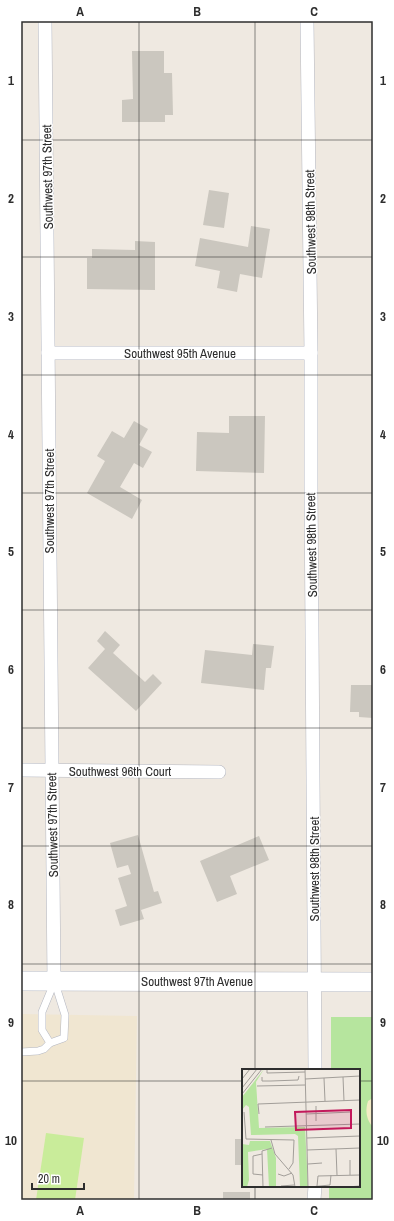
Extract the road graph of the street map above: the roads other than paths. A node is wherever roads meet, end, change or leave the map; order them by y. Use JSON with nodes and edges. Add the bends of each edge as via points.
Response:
{"nodes":[{"id":1,"x":45,"y":21,"type":"edge"},
{"id":2,"x":307,"y":21,"type":"edge"},
{"id":3,"x":48,"y":353,"type":"junction"},
{"id":4,"x":311,"y":353,"type":"junction"},
{"id":5,"x":21,"y":770,"type":"edge"},
{"id":6,"x":52,"y":770,"type":"junction"},
{"id":7,"x":219,"y":772,"type":"dead end"},
{"id":8,"x":21,"y":981,"type":"edge"},
{"id":9,"x":54,"y":981,"type":"junction"},
{"id":10,"x":315,"y":982,"type":"junction"},
{"id":11,"x":373,"y":982,"type":"edge"},
{"id":12,"x":50,"y":1043,"type":"junction"},
{"id":13,"x":21,"y":1052,"type":"edge"},
{"id":14,"x":315,"y":1069,"type":"edge"},
{"id":15,"x":314,"y":1187,"type":"edge"},
{"id":16,"x":314,"y":1200,"type":"edge"}],
"edges":[{"from":1,"to":3,"type":"street","name":"Southwest 97th Street"},
{"from":2,"to":4,"type":"street","name":"Southwest 98th Street"},
{"from":3,"to":4,"type":"street","name":"Southwest 95th Avenue"},
{"from":3,"to":6,"type":"street","name":"Southwest 97th Street"},
{"from":4,"to":10,"type":"street","name":"Southwest 98th Street"},
{"from":5,"to":6,"type":"street","name":"Southwest 96th Court"},
{"from":6,"to":7,"type":"street","name":"Southwest 96th Court"},
{"from":6,"to":9,"type":"street","name":"Southwest 97th Street"},
{"from":8,"to":9,"type":"street","name":"Southwest 97th Avenue"},
{"from":9,"to":10,"type":"street","name":"Southwest 97th Avenue"},
{"from":9,"to":12,"type":"lane","via":[[42,1012],[42,1030]]},
{"from":9,"to":12,"type":"lane","via":[[64,1015],[65,1030],[64,1038]]},
{"from":10,"to":11,"type":"street","name":"Southwest 97th Avenue"},
{"from":10,"to":14,"type":"street","name":"Southwest 98th Street"},
{"from":12,"to":13,"type":"lane","via":[[38,1051]]},
{"from":15,"to":16,"type":"street"}]}
